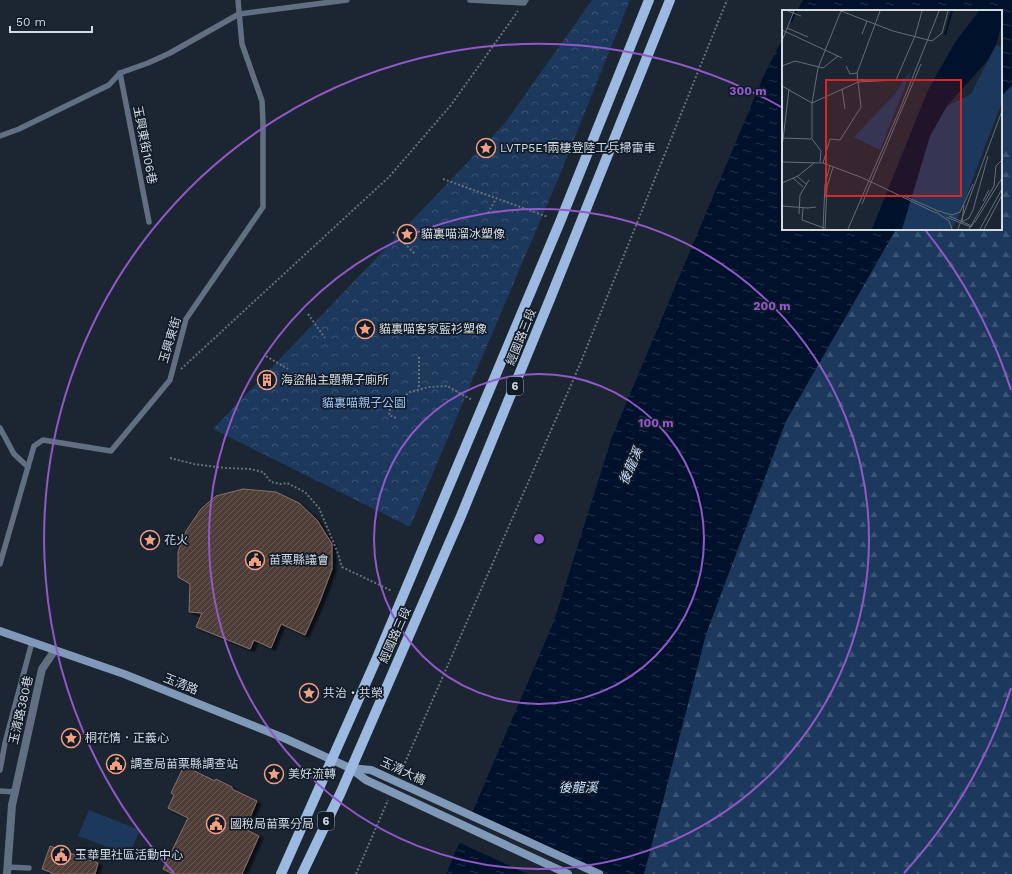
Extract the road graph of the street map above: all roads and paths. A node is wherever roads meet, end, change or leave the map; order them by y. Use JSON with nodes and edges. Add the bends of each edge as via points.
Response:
{"nodes":[{"id":1,"x":238,"y":0,"type":"edge"},
{"id":2,"x":347,"y":0,"type":"edge"},
{"id":3,"x":470,"y":0,"type":"edge"},
{"id":4,"x":649,"y":0,"type":"edge"},
{"id":5,"x":670,"y":0,"type":"edge"},
{"id":6,"x":727,"y":0,"type":"edge"},
{"id":7,"x":525,"y":2,"type":"edge"},
{"id":8,"x":239,"y":14,"type":"junction"},
{"id":9,"x":120,"y":73,"type":"junction"},
{"id":10,"x":0,"y":136,"type":"edge"},
{"id":11,"x":443,"y":179,"type":"dead end"},
{"id":12,"x":497,"y":198,"type":"junction"},
{"id":13,"x":488,"y":213,"type":"dead end"},
{"id":14,"x":548,"y":217,"type":"dead end"},
{"id":15,"x":149,"y":222,"type":"dead end"},
{"id":16,"x":393,"y":232,"type":"dead end"},
{"id":17,"x":415,"y":254,"type":"dead end"},
{"id":18,"x":308,"y":314,"type":"dead end"},
{"id":19,"x":324,"y":338,"type":"dead end"},
{"id":20,"x":266,"y":356,"type":"dead end"},
{"id":21,"x":419,"y":357,"type":"dead end"},
{"id":22,"x":288,"y":369,"type":"dead end"},
{"id":23,"x":170,"y":380,"type":"junction"},
{"id":24,"x":419,"y":388,"type":"junction"},
{"id":25,"x":472,"y":400,"type":"dead end"},
{"id":26,"x":396,"y":418,"type":"dead end"},
{"id":27,"x":0,"y":428,"type":"edge"},
{"id":28,"x":170,"y":458,"type":"dead end"},
{"id":29,"x":28,"y":467,"type":"junction"},
{"id":30,"x":0,"y":564,"type":"edge"},
{"id":31,"x":392,"y":591,"type":"dead end"},
{"id":32,"x":0,"y":631,"type":"edge"},
{"id":33,"x":32,"y":642,"type":"junction"},
{"id":34,"x":55,"y":650,"type":"junction"},
{"id":35,"x":332,"y":760,"type":"junction"},
{"id":36,"x":350,"y":768,"type":"junction"},
{"id":37,"x":0,"y":770,"type":"edge"},
{"id":38,"x":398,"y":779,"type":"dead end"},
{"id":39,"x":0,"y":791,"type":"edge"},
{"id":40,"x":15,"y":792,"type":"junction"},
{"id":41,"x":391,"y":794,"type":"dead end"},
{"id":42,"x":29,"y":868,"type":"dead end"},
{"id":43,"x":7,"y":870,"type":"edge"},
{"id":44,"x":281,"y":874,"type":"edge"},
{"id":45,"x":302,"y":874,"type":"edge"},
{"id":46,"x":356,"y":874,"type":"edge"},
{"id":47,"x":568,"y":874,"type":"edge"},
{"id":48,"x":599,"y":874,"type":"edge"}],
"edges":[{"from":1,"to":8,"type":"lane","name":"玉興東街"},
{"from":2,"to":8,"type":"lane"},
{"from":3,"to":7,"type":"lane"},
{"from":4,"to":35,"type":"main road","name":"經國路三段","number":"6","via":[[557,229]]},
{"from":5,"to":36,"type":"main road","name":"經國路三段","number":"6","via":[[461,516]]},
{"from":6,"to":38,"type":"path","via":[[578,369]]},
{"from":7,"to":23,"type":"path","via":[[451,105],[389,177]]},
{"from":8,"to":9,"type":"lane","via":[[148,63]]},
{"from":8,"to":23,"type":"lane","name":"玉興東街","via":[[242,44],[262,101],[263,207],[186,319]]},
{"from":9,"to":10,"type":"lane","via":[[109,85]]},
{"from":9,"to":15,"type":"lane","name":"玉興東街106巷"},
{"from":11,"to":12,"type":"path"},
{"from":12,"to":13,"type":"path"},
{"from":12,"to":14,"type":"path"},
{"from":16,"to":17,"type":"path"},
{"from":18,"to":19,"type":"path"},
{"from":20,"to":22,"type":"path"},
{"from":21,"to":24,"type":"path"},
{"from":23,"to":29,"type":"lane","name":"玉興東街","via":[[110,451],[42,440],[34,446]]},
{"from":24,"to":25,"type":"path","via":[[447,386]]},
{"from":24,"to":26,"type":"path","via":[[391,405],[388,415]]},
{"from":27,"to":29,"type":"lane","via":[[14,454]]},
{"from":28,"to":31,"type":"path","via":[[202,465],[263,472],[271,482],[287,484],[305,492],[319,508],[342,567]]},
{"from":29,"to":30,"type":"lane","name":"玉興東街"},
{"from":32,"to":33,"type":"street","name":"玉清路"},
{"from":33,"to":34,"type":"street","name":"玉清路"},
{"from":33,"to":37,"type":"lane","name":"玉清路380巷"},
{"from":34,"to":35,"type":"street","name":"玉清路","via":[[124,674]]},
{"from":34,"to":40,"type":"street","name":"玉清路380巷","via":[[42,669]]},
{"from":35,"to":36,"type":"street","name":"玉清路"},
{"from":35,"to":44,"type":"main road","number":"6"},
{"from":36,"to":45,"type":"main road","number":"6"},
{"from":36,"to":47,"type":"street","name":"玉清大橋","via":[[366,780]]},
{"from":36,"to":48,"type":"street","name":"玉清大橋","via":[[371,770]]},
{"from":39,"to":40,"type":"lane"},
{"from":40,"to":43,"type":"street","name":"玉清路380巷"},
{"from":41,"to":46,"type":"path"},
{"from":42,"to":43,"type":"lane"}]}
